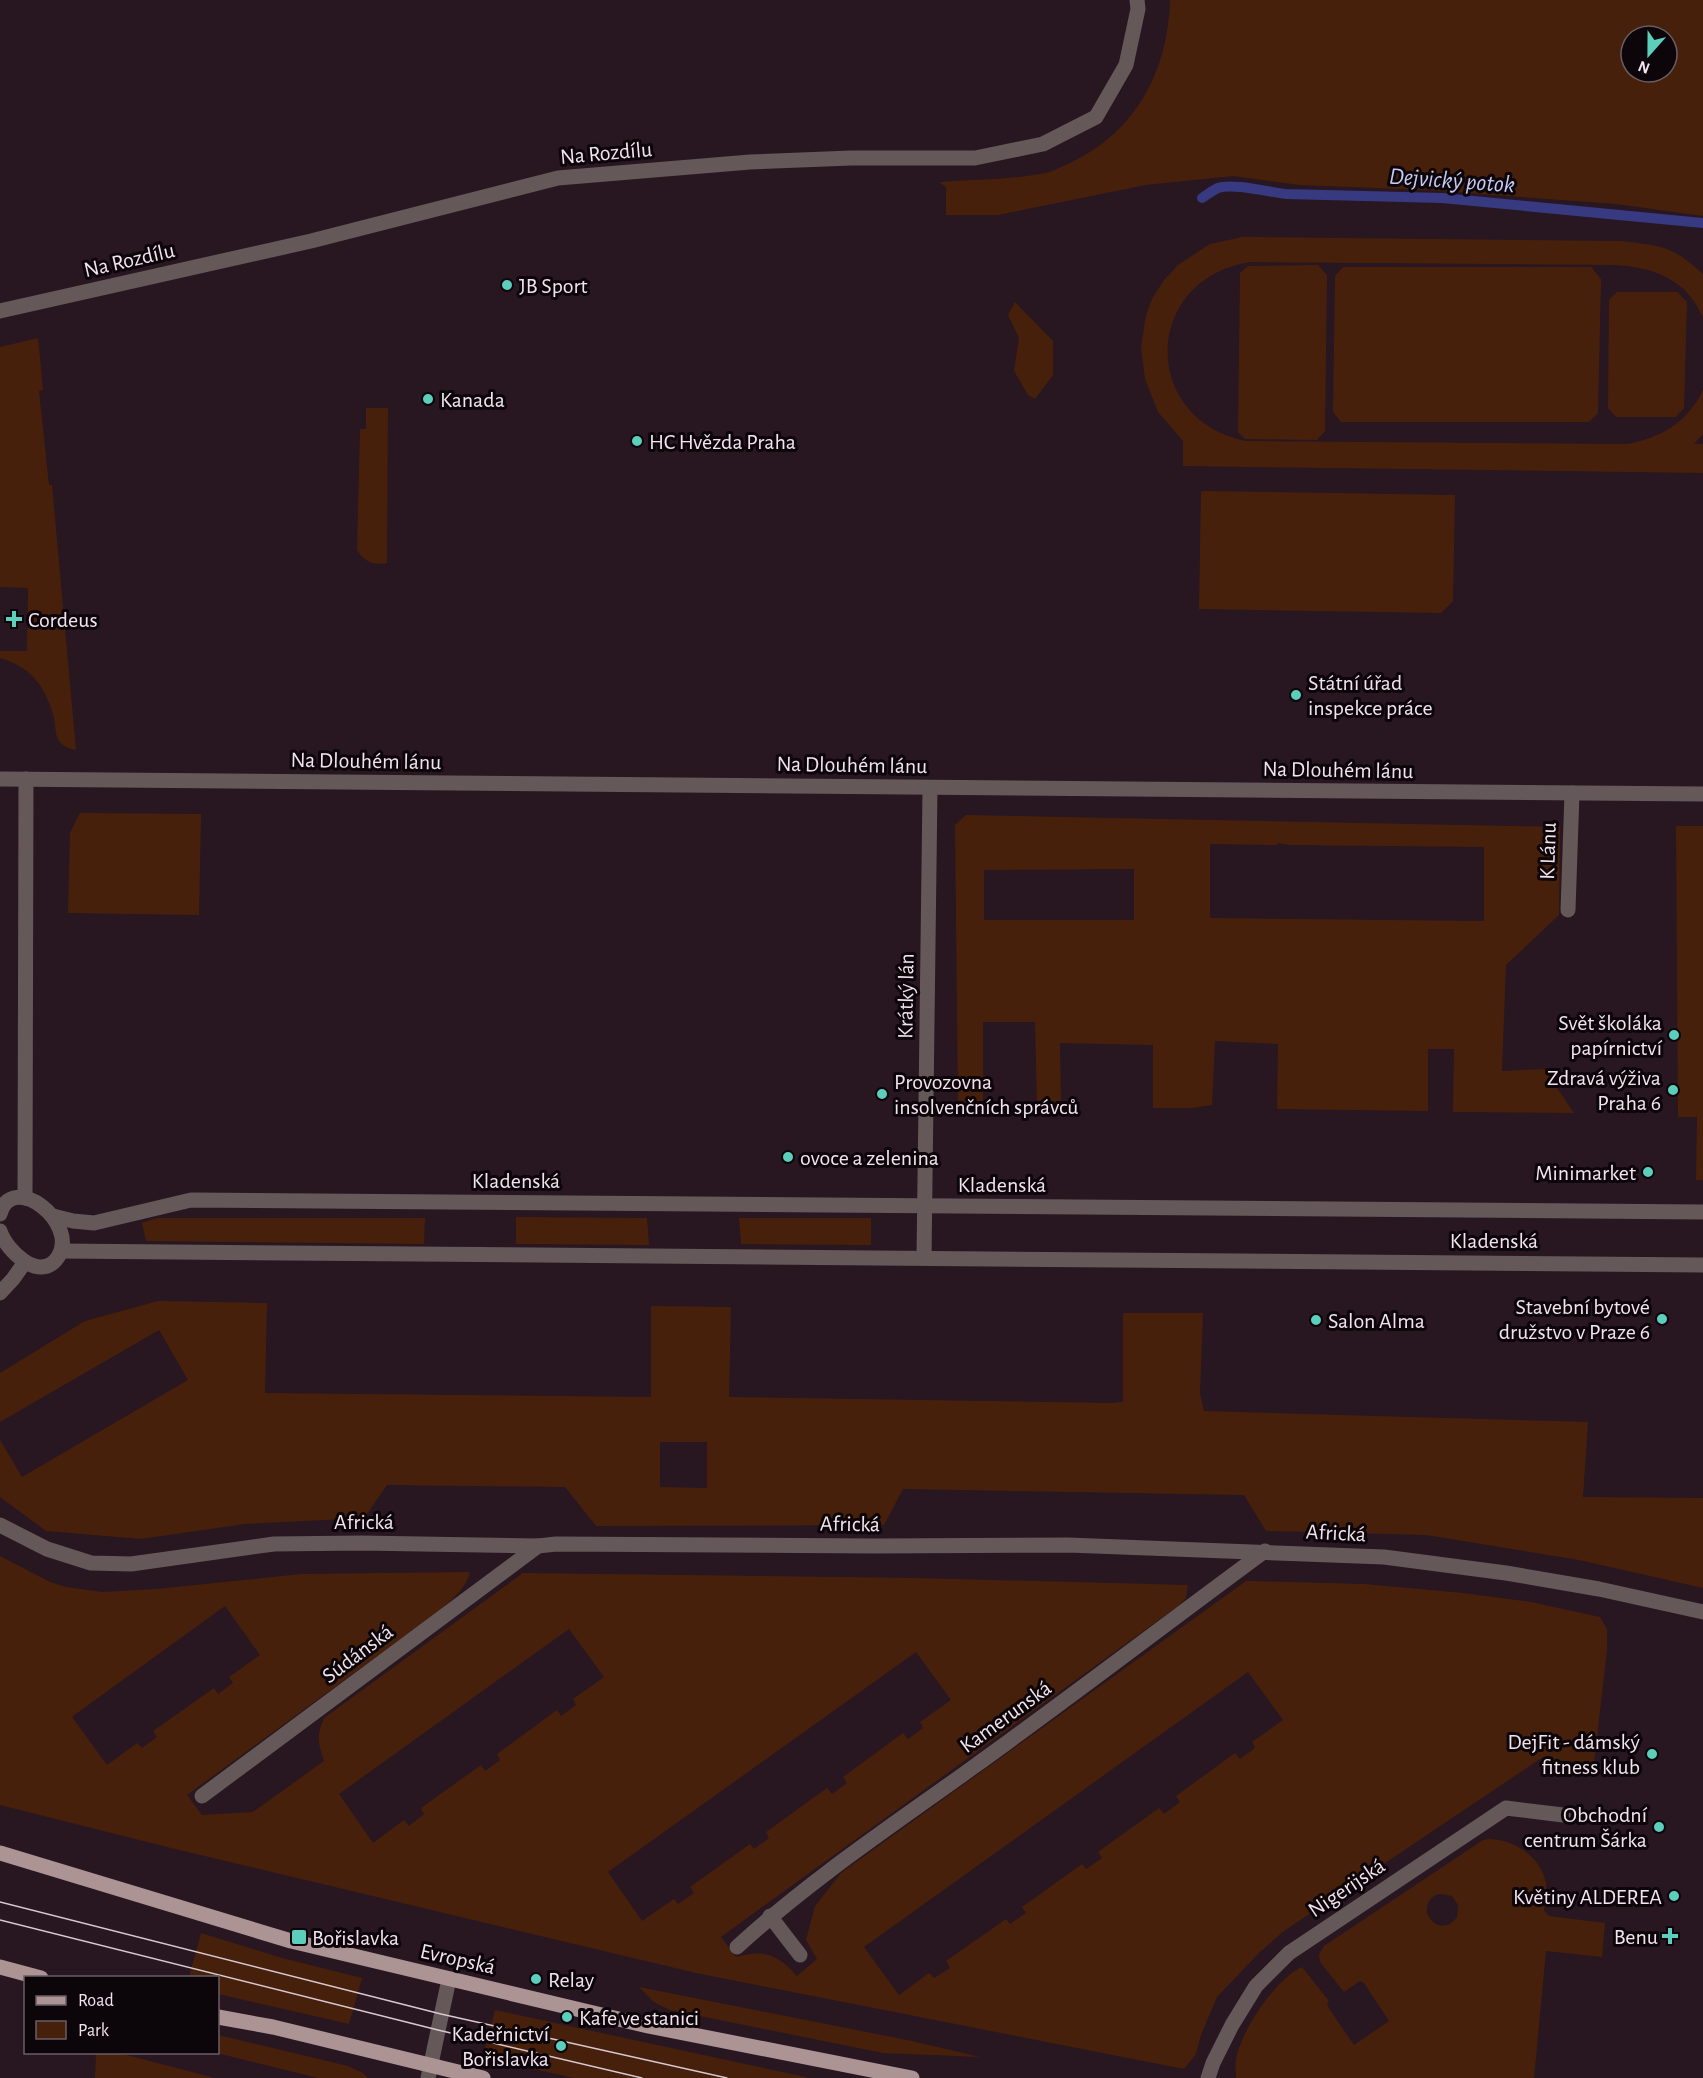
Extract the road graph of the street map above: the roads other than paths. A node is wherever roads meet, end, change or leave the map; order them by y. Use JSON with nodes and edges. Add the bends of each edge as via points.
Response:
{"nodes":[{"id":1,"x":1137,"y":0,"type":"edge"},
{"id":2,"x":0,"y":311,"type":"edge"},
{"id":3,"x":0,"y":779,"type":"edge"},
{"id":4,"x":26,"y":779,"type":"junction"},
{"id":5,"x":930,"y":788,"type":"junction"},
{"id":6,"x":1572,"y":794,"type":"junction"},
{"id":7,"x":1703,"y":794,"type":"edge"},
{"id":8,"x":1568,"y":910,"type":"dead end"},
{"id":9,"x":24,"y":1198,"type":"junction"},
{"id":10,"x":924,"y":1206,"type":"junction"},
{"id":11,"x":0,"y":1211,"type":"edge"},
{"id":12,"x":1703,"y":1212,"type":"edge"},
{"id":13,"x":52,"y":1216,"type":"junction"},
{"id":14,"x":0,"y":1230,"type":"edge"},
{"id":15,"x":61,"y":1251,"type":"junction"},
{"id":16,"x":924,"y":1257,"type":"junction"},
{"id":17,"x":25,"y":1262,"type":"junction"},
{"id":18,"x":1703,"y":1265,"type":"edge"},
{"id":19,"x":0,"y":1293,"type":"edge"},
{"id":20,"x":0,"y":1525,"type":"edge"},
{"id":21,"x":538,"y":1546,"type":"junction"},
{"id":22,"x":1265,"y":1551,"type":"junction"},
{"id":23,"x":1703,"y":1612,"type":"edge"},
{"id":24,"x":202,"y":1796,"type":"dead end"},
{"id":25,"x":1563,"y":1815,"type":"dead end"},
{"id":26,"x":0,"y":1853,"type":"edge"},
{"id":27,"x":770,"y":1916,"type":"junction"},
{"id":28,"x":737,"y":1947,"type":"dead end"},
{"id":29,"x":800,"y":1955,"type":"dead end"},
{"id":30,"x":0,"y":1967,"type":"edge"},
{"id":31,"x":37,"y":1976,"type":"edge"},
{"id":32,"x":449,"y":1979,"type":"junction"},
{"id":33,"x":219,"y":2017,"type":"edge"},
{"id":34,"x":429,"y":2072,"type":"edge"},
{"id":35,"x":483,"y":2078,"type":"edge"},
{"id":36,"x":912,"y":2078,"type":"edge"},
{"id":37,"x":1208,"y":2078,"type":"edge"}],
"edges":[{"from":1,"to":2,"type":"street","name":"Na Rozdílu","via":[[1126,65],[1096,117],[1043,144],[975,158],[761,162],[558,178],[311,241]]},
{"from":3,"to":4,"type":"street","name":"Na Dlouhém lánu"},
{"from":4,"to":5,"type":"street","name":"Na Dlouhém lánu"},
{"from":4,"to":9,"type":"street"},
{"from":5,"to":6,"type":"street","name":"Na Dlouhém lánu"},
{"from":5,"to":10,"type":"street","name":"Krátký lán"},
{"from":6,"to":7,"type":"street","name":"Na Dlouhém lánu"},
{"from":6,"to":8,"type":"street","name":"K Lánu"},
{"from":9,"to":11,"type":"street","via":[[10,1200]]},
{"from":9,"to":13,"type":"street","via":[[41,1205]]},
{"from":10,"to":12,"type":"street","name":"Kladenská"},
{"from":10,"to":13,"type":"street","name":"Kladenská","via":[[192,1200],[94,1223]]},
{"from":10,"to":16,"type":"street","name":"Krátký lán"},
{"from":13,"to":15,"type":"street","via":[[62,1235]]},
{"from":14,"to":17,"type":"street","via":[[13,1252]]},
{"from":15,"to":16,"type":"street","name":"Kladenská"},
{"from":15,"to":17,"type":"street","via":[[46,1266]]},
{"from":16,"to":18,"type":"street","name":"Kladenská"},
{"from":17,"to":19,"type":"street"},
{"from":20,"to":21,"type":"street","name":"Africká","via":[[47,1549],[90,1563],[131,1564],[274,1544]]},
{"from":21,"to":22,"type":"street","name":"Africká","via":[[1068,1545]]},
{"from":21,"to":24,"type":"street","name":"Súdánská"},
{"from":22,"to":23,"type":"street","name":"Africká","via":[[1384,1557],[1506,1573],[1623,1593]]},
{"from":22,"to":27,"type":"street","name":"Kamerunská"},
{"from":25,"to":37,"type":"street","name":"Nigerijská","via":[[1506,1808],[1289,1953],[1256,1986],[1232,2025]]},
{"from":26,"to":32,"type":"main road","name":"Evropská","via":[[291,1941]]},
{"from":27,"to":28,"type":"street","name":"Kamerunská"},
{"from":27,"to":29,"type":"street"},
{"from":30,"to":31,"type":"main road"},
{"from":32,"to":34,"type":"street"},
{"from":32,"to":36,"type":"main road","name":"Evropská","via":[[648,2026]]},
{"from":33,"to":34,"type":"main road","via":[[273,2028]]},
{"from":34,"to":35,"type":"main road"}]}
